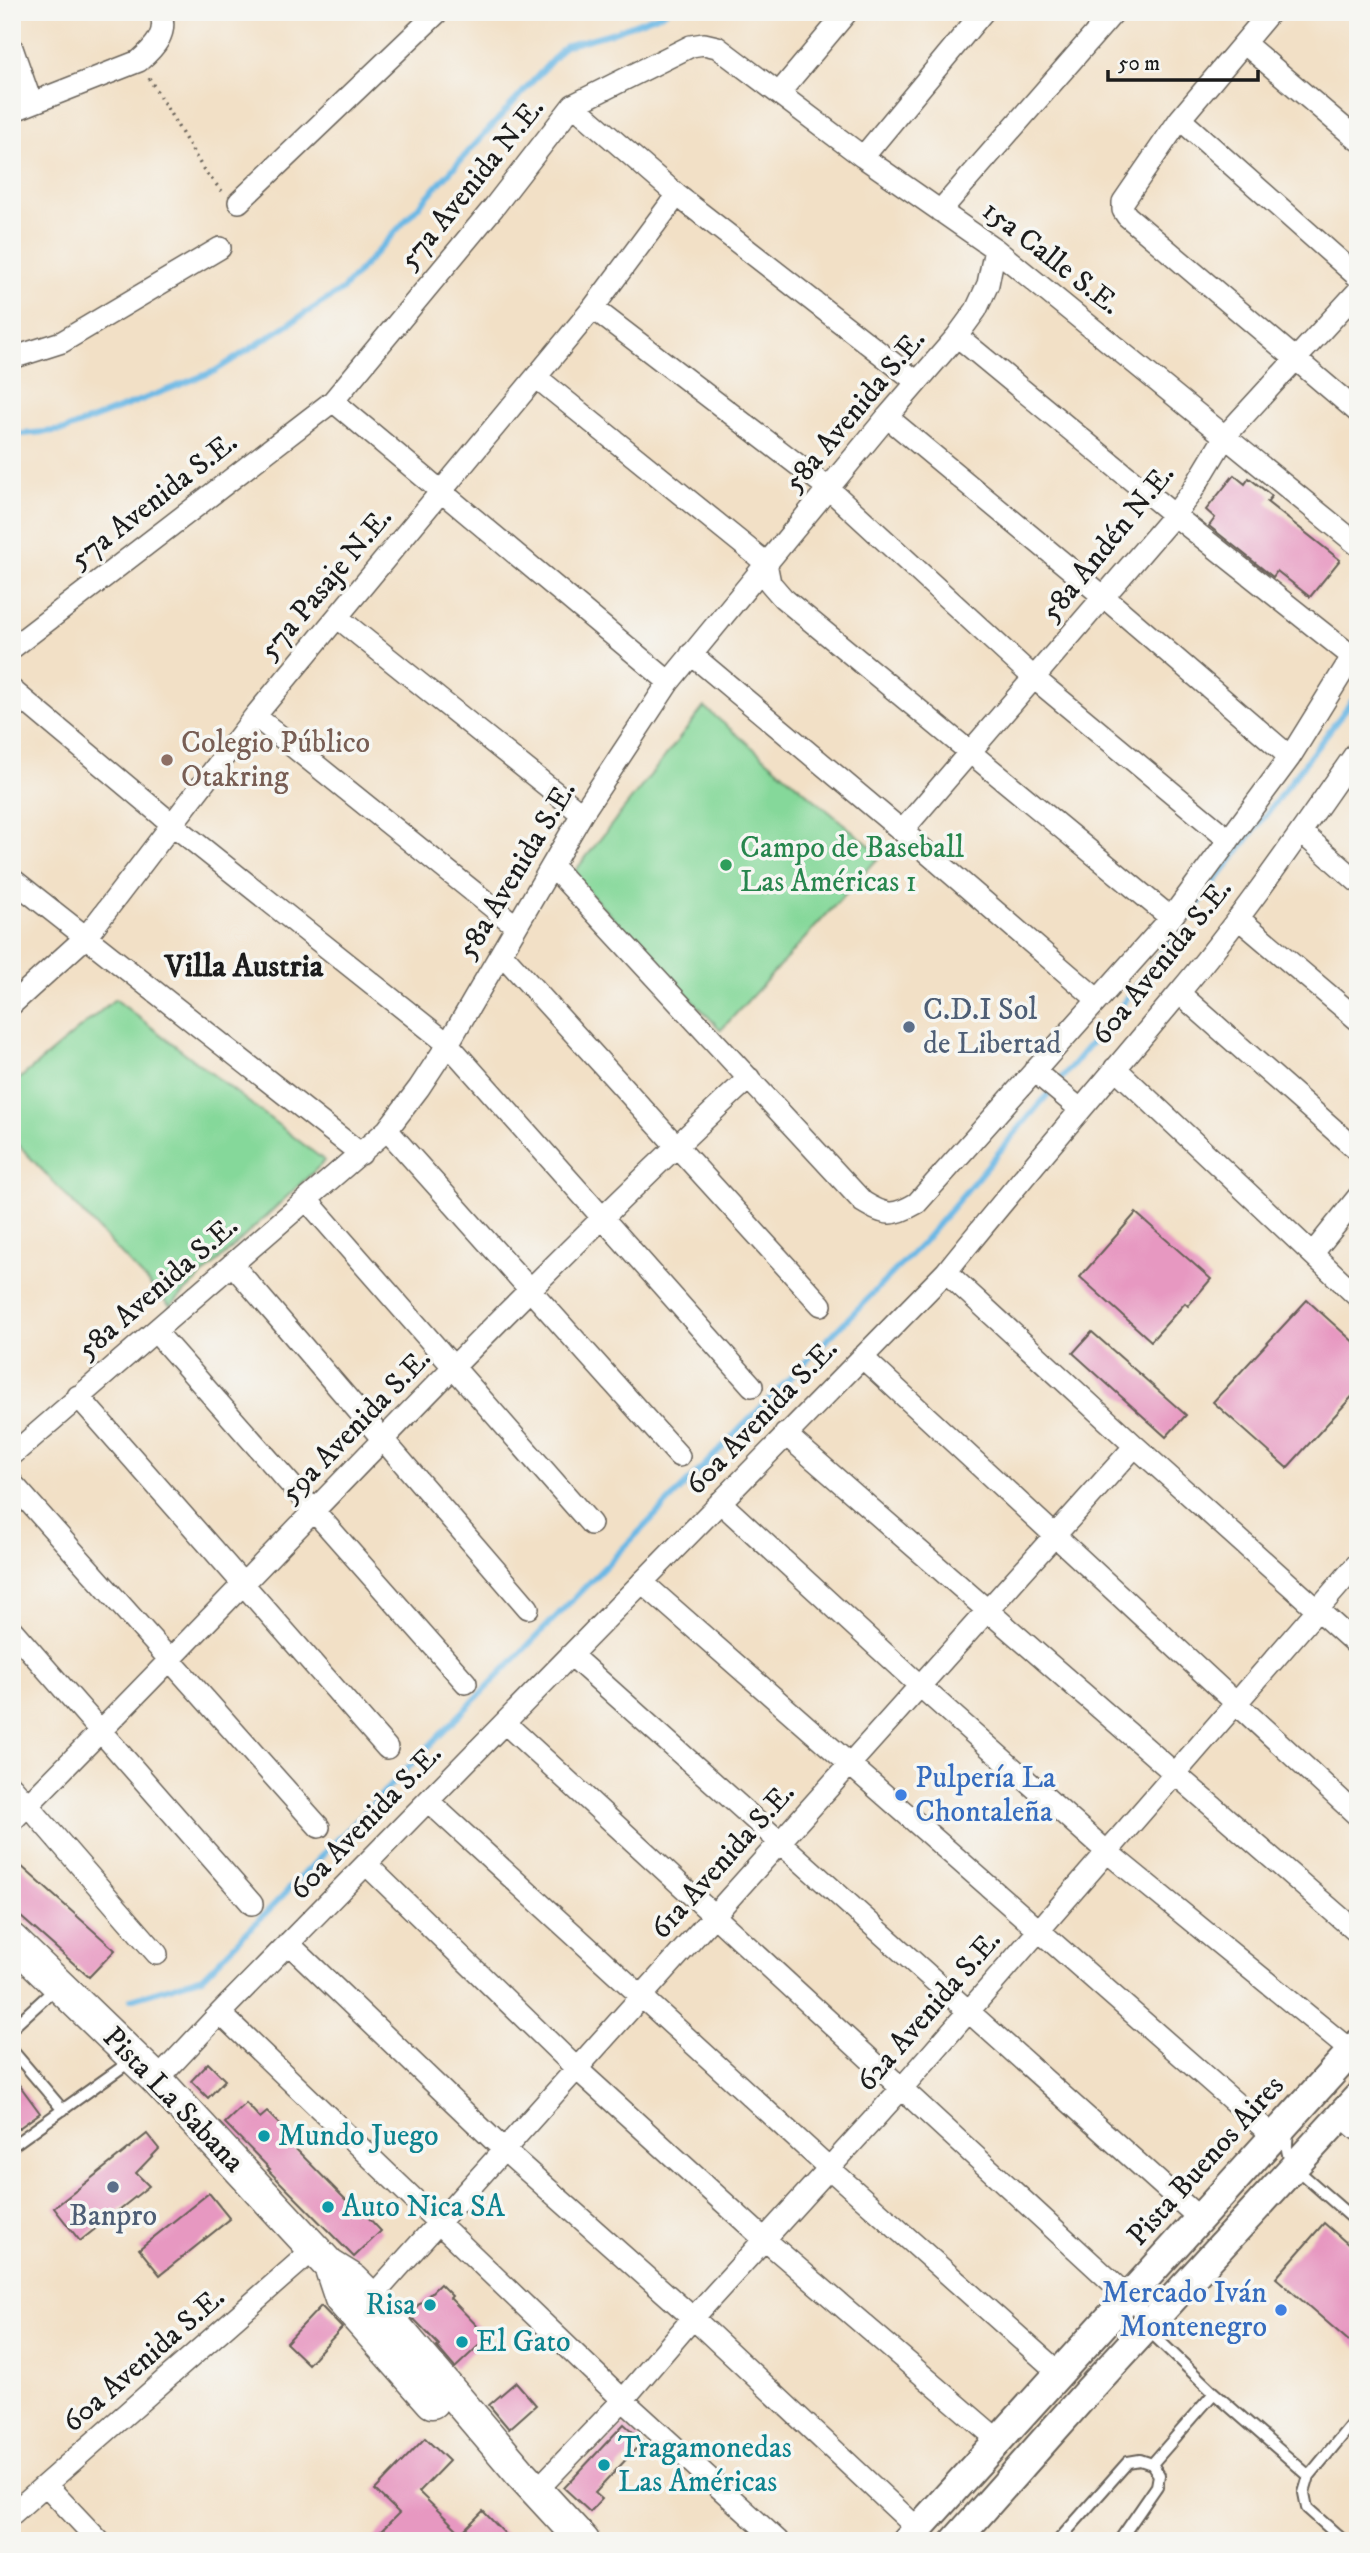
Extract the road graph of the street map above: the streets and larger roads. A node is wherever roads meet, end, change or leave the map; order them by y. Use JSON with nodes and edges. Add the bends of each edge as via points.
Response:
{"nodes":[{"id":1,"x":439,"y":12,"type":"edge"},
{"id":2,"x":847,"y":12,"type":"edge"},
{"id":3,"x":983,"y":12,"type":"edge"},
{"id":4,"x":1114,"y":12,"type":"edge"},
{"id":5,"x":1270,"y":12,"type":"edge"},
{"id":6,"x":164,"y":15,"type":"edge"},
{"id":7,"x":1244,"y":43,"type":"junction"},
{"id":8,"x":691,"y":46,"type":"joint"},
{"id":9,"x":12,"y":48,"type":"edge"},
{"id":10,"x":779,"y":93,"type":"junction"},
{"id":11,"x":573,"y":105,"type":"junction"},
{"id":12,"x":22,"y":106,"type":"edge"},
{"id":13,"x":1180,"y":119,"type":"junction"},
{"id":14,"x":1358,"y":140,"type":"edge"},
{"id":15,"x":863,"y":157,"type":"junction"},
{"id":16,"x":677,"y":195,"type":"junction"},
{"id":17,"x":239,"y":202,"type":"road end"},
{"id":18,"x":940,"y":211,"type":"junction"},
{"id":19,"x":220,"y":248,"type":"dead end"},
{"id":20,"x":995,"y":249,"type":"junction"},
{"id":21,"x":1358,"y":277,"type":"edge"},
{"id":22,"x":1358,"y":291,"type":"edge"},
{"id":23,"x":593,"y":308,"type":"junction"},
{"id":24,"x":957,"y":336,"type":"junction"},
{"id":25,"x":12,"y":358,"type":"edge"},
{"id":26,"x":1295,"y":360,"type":"junction"},
{"id":27,"x":536,"y":377,"type":"junction"},
{"id":28,"x":918,"y":382,"type":"junction"},
{"id":29,"x":333,"y":401,"type":"junction"},
{"id":30,"x":1358,"y":412,"type":"edge"},
{"id":31,"x":887,"y":417,"type":"junction"},
{"id":32,"x":1226,"y":435,"type":"junction"},
{"id":33,"x":828,"y":488,"type":"junction"},
{"id":34,"x":442,"y":491,"type":"junction"},
{"id":35,"x":1174,"y":515,"type":"junction"},
{"id":36,"x":1358,"y":545,"type":"edge"},
{"id":37,"x":766,"y":563,"type":"junction"},
{"id":38,"x":1104,"y":597,"type":"junction"},
{"id":39,"x":337,"y":618,"type":"junction"},
{"id":40,"x":12,"y":648,"type":"edge"},
{"id":41,"x":691,"y":654,"type":"junction"},
{"id":42,"x":1356,"y":654,"type":"edge"},
{"id":43,"x":1034,"y":678,"type":"junction"},
{"id":44,"x":669,"y":682,"type":"junction"},
{"id":45,"x":12,"y":690,"type":"edge"},
{"id":46,"x":255,"y":716,"type":"junction"},
{"id":47,"x":1358,"y":750,"type":"edge"},
{"id":48,"x":970,"y":752,"type":"junction"},
{"id":49,"x":1290,"y":757,"type":"junction"},
{"id":50,"x":582,"y":814,"type":"junction"},
{"id":51,"x":172,"y":824,"type":"junction"},
{"id":52,"x":902,"y":831,"type":"junction"},
{"id":53,"x":1301,"y":832,"type":"junction"},
{"id":54,"x":1230,"y":840,"type":"junction"},
{"id":55,"x":552,"y":866,"type":"junction"},
{"id":56,"x":12,"y":879,"type":"edge"},
{"id":57,"x":1358,"y":882,"type":"edge"},
{"id":58,"x":1171,"y":918,"type":"junction"},
{"id":59,"x":1238,"y":918,"type":"junction"},
{"id":60,"x":516,"y":926,"type":"junction"},
{"id":61,"x":86,"y":937,"type":"junction"},
{"id":62,"x":502,"y":954,"type":"junction"},
{"id":63,"x":1179,"y":993,"type":"junction"},
{"id":64,"x":1098,"y":1000,"type":"junction"},
{"id":65,"x":12,"y":1004,"type":"edge"},
{"id":66,"x":1358,"y":1020,"type":"edge"},
{"id":67,"x":448,"y":1044,"type":"junction"},
{"id":68,"x":1115,"y":1068,"type":"junction"},
{"id":69,"x":1040,"y":1076,"type":"junction"},
{"id":70,"x":749,"y":1078,"type":"junction"},
{"id":71,"x":1071,"y":1103,"type":"junction"},
{"id":72,"x":387,"y":1130,"type":"junction"},
{"id":73,"x":676,"y":1145,"type":"junction"},
{"id":74,"x":1358,"y":1151,"type":"edge"},
{"id":75,"x":361,"y":1154,"type":"junction"},
{"id":76,"x":1358,"y":1197,"type":"edge"},
{"id":77,"x":307,"y":1200,"type":"junction"},
{"id":78,"x":603,"y":1217,"type":"junction"},
{"id":79,"x":1313,"y":1253,"type":"junction"},
{"id":80,"x":232,"y":1264,"type":"junction"},
{"id":81,"x":946,"y":1272,"type":"junction"},
{"id":82,"x":530,"y":1290,"type":"junction"},
{"id":83,"x":1358,"y":1297,"type":"edge"},
{"id":84,"x":821,"y":1305,"type":"dead end"},
{"id":85,"x":155,"y":1331,"type":"junction"},
{"id":86,"x":862,"y":1357,"type":"junction"},
{"id":87,"x":454,"y":1367,"type":"junction"},
{"id":88,"x":752,"y":1386,"type":"dead end"},
{"id":89,"x":78,"y":1396,"type":"junction"},
{"id":90,"x":785,"y":1434,"type":"junction"},
{"id":91,"x":384,"y":1441,"type":"junction"},
{"id":92,"x":1135,"y":1446,"type":"junction"},
{"id":93,"x":12,"y":1455,"type":"edge"},
{"id":94,"x":679,"y":1456,"type":"dead end"},
{"id":95,"x":12,"y":1483,"type":"edge"},
{"id":96,"x":720,"y":1502,"type":"junction"},
{"id":97,"x":314,"y":1511,"type":"junction"},
{"id":98,"x":591,"y":1524,"type":"dead end"},
{"id":99,"x":1055,"y":1535,"type":"junction"},
{"id":100,"x":1358,"y":1563,"type":"edge"},
{"id":101,"x":642,"y":1583,"type":"junction"},
{"id":102,"x":243,"y":1584,"type":"junction"},
{"id":103,"x":528,"y":1608,"type":"dead end"},
{"id":104,"x":1317,"y":1609,"type":"junction"},
{"id":105,"x":986,"y":1612,"type":"junction"},
{"id":106,"x":12,"y":1630,"type":"edge"},
{"id":107,"x":1358,"y":1646,"type":"edge"},
{"id":108,"x":571,"y":1655,"type":"junction"},
{"id":109,"x":169,"y":1659,"type":"junction"},
{"id":110,"x":466,"y":1683,"type":"dead end"},
{"id":111,"x":920,"y":1685,"type":"junction"},
{"id":112,"x":1235,"y":1704,"type":"junction"},
{"id":113,"x":505,"y":1723,"type":"junction"},
{"id":114,"x":100,"y":1731,"type":"junction"},
{"id":115,"x":387,"y":1748,"type":"dead end"},
{"id":116,"x":850,"y":1764,"type":"junction"},
{"id":117,"x":1174,"y":1774,"type":"junction"},
{"id":118,"x":12,"y":1787,"type":"edge"},
{"id":119,"x":428,"y":1801,"type":"junction"},
{"id":120,"x":28,"y":1805,"type":"junction"},
{"id":121,"x":1358,"y":1816,"type":"edge"},
{"id":122,"x":12,"y":1821,"type":"edge"},
{"id":123,"x":319,"y":1827,"type":"dead end"},
{"id":124,"x":781,"y":1842,"type":"junction"},
{"id":125,"x":1107,"y":1851,"type":"junction"},
{"id":126,"x":366,"y":1864,"type":"junction"},
{"id":127,"x":252,"y":1904,"type":"dead end"},
{"id":128,"x":713,"y":1916,"type":"junction"},
{"id":129,"x":1039,"y":1930,"type":"junction"},
{"id":130,"x":1358,"y":1933,"type":"edge"},
{"id":131,"x":288,"y":1943,"type":"junction"},
{"id":132,"x":14,"y":1944,"type":"edge"},
{"id":133,"x":157,"y":1954,"type":"dead end"},
{"id":134,"x":642,"y":1996,"type":"junction"},
{"id":135,"x":967,"y":2012,"type":"junction"},
{"id":136,"x":220,"y":2013,"type":"junction"},
{"id":137,"x":1355,"y":2047,"type":"edge"},
{"id":138,"x":577,"y":2069,"type":"junction"},
{"id":139,"x":157,"y":2080,"type":"junction"},
{"id":140,"x":902,"y":2088,"type":"junction"},
{"id":141,"x":1352,"y":2114,"type":"edge"},
{"id":142,"x":1273,"y":2136,"type":"junction"},
{"id":143,"x":504,"y":2150,"type":"junction"},
{"id":144,"x":829,"y":2168,"type":"junction"},
{"id":145,"x":1199,"y":2218,"type":"junction"},
{"id":146,"x":440,"y":2222,"type":"junction"},
{"id":147,"x":764,"y":2239,"type":"junction"},
{"id":148,"x":322,"y":2257,"type":"junction"},
{"id":149,"x":1128,"y":2297,"type":"junction"},
{"id":150,"x":363,"y":2307,"type":"junction"},
{"id":151,"x":693,"y":2318,"type":"junction"},
{"id":152,"x":1059,"y":2373,"type":"junction"},
{"id":153,"x":623,"y":2400,"type":"junction"},
{"id":154,"x":999,"y":2440,"type":"junction"},
{"id":155,"x":46,"y":2484,"type":"junction"},
{"id":156,"x":537,"y":2490,"type":"junction"},
{"id":157,"x":12,"y":2514,"type":"edge"},
{"id":158,"x":912,"y":2535,"type":"edge"},
{"id":159,"x":99,"y":2541,"type":"edge"},
{"id":160,"x":553,"y":2541,"type":"edge"},
{"id":161,"x":583,"y":2541,"type":"edge"},
{"id":162,"x":778,"y":2541,"type":"edge"},
{"id":163,"x":955,"y":2541,"type":"edge"}],
"edges":[{"from":1,"to":17,"type":"street"},
{"from":2,"to":10,"type":"street"},
{"from":3,"to":15,"type":"street"},
{"from":4,"to":18,"type":"street"},
{"from":5,"to":7,"type":"street"},
{"from":6,"to":12,"type":"street","via":[[162,34],[139,61]]},
{"from":7,"to":13,"type":"street"},
{"from":7,"to":14,"type":"street"},
{"from":8,"to":10,"type":"street","name":"15a Calle S.E.","via":[[717,47]]},
{"from":8,"to":11,"type":"street","name":"57a Avenida N.E."},
{"from":9,"to":12,"type":"street"},
{"from":10,"to":15,"type":"street","name":"15a Calle S.E."},
{"from":11,"to":16,"type":"street"},
{"from":11,"to":29,"type":"street","name":"57a Avenida N.E."},
{"from":13,"to":21,"type":"street"},
{"from":13,"to":26,"type":"street","via":[[1123,202],[1123,210]]},
{"from":15,"to":18,"type":"street","name":"15a Calle S.E."},
{"from":16,"to":23,"type":"street","name":"57a Pasaje N.E."},
{"from":16,"to":28,"type":"street"},
{"from":18,"to":20,"type":"street","name":"15a Calle S.E."},
{"from":19,"to":25,"type":"street","via":[[62,342]]},
{"from":20,"to":24,"type":"street","name":"58a Avenida S.E.","via":[[988,284]]},
{"from":20,"to":32,"type":"street","name":"15a Calle S.E."},
{"from":22,"to":26,"type":"street","name":"58a Andén N.E."},
{"from":23,"to":27,"type":"street","name":"57a Pasaje N.E."},
{"from":23,"to":33,"type":"street"},
{"from":24,"to":28,"type":"street","name":"58a Avenida S.E."},
{"from":24,"to":35,"type":"street"},
{"from":26,"to":30,"type":"street"},
{"from":26,"to":32,"type":"street","name":"58a Andén N.E."},
{"from":27,"to":34,"type":"street","name":"57a Pasaje N.E."},
{"from":27,"to":37,"type":"street"},
{"from":28,"to":31,"type":"street","name":"58a Avenida S.E."},
{"from":29,"to":34,"type":"street"},
{"from":29,"to":40,"type":"street","name":"57a Avenida S.E."},
{"from":31,"to":33,"type":"street","name":"58a Avenida S.E."},
{"from":31,"to":38,"type":"street"},
{"from":32,"to":35,"type":"street","name":"58a Andén N.E."},
{"from":32,"to":36,"type":"street","name":"15a Calle S.E."},
{"from":33,"to":37,"type":"street","name":"58a Avenida S.E."},
{"from":33,"to":43,"type":"street"},
{"from":34,"to":39,"type":"street","name":"57a Pasaje N.E."},
{"from":34,"to":44,"type":"street"},
{"from":35,"to":38,"type":"street","name":"58a Andén N.E."},
{"from":35,"to":42,"type":"street"},
{"from":37,"to":41,"type":"street","name":"58a Avenida S.E."},
{"from":37,"to":48,"type":"street","via":[[770,583],[783,598]]},
{"from":38,"to":43,"type":"street","name":"58a Andén N.E."},
{"from":38,"to":49,"type":"street"},
{"from":39,"to":46,"type":"street","name":"57a Pasaje N.E."},
{"from":39,"to":50,"type":"street"},
{"from":41,"to":44,"type":"street","name":"58a Avenida S.E."},
{"from":41,"to":52,"type":"street"},
{"from":42,"to":49,"type":"street"},
{"from":43,"to":48,"type":"street","name":"58a Andén N.E."},
{"from":43,"to":54,"type":"street"},
{"from":44,"to":50,"type":"street","name":"58a Avenida S.E."},
{"from":45,"to":51,"type":"street"},
{"from":46,"to":51,"type":"street","name":"57a Pasaje N.E."},
{"from":46,"to":60,"type":"street"},
{"from":47,"to":53,"type":"street","name":"60a Avenida S.E."},
{"from":48,"to":52,"type":"street","name":"58a Andén N.E."},
{"from":48,"to":58,"type":"street"},
{"from":49,"to":54,"type":"street"},
{"from":50,"to":55,"type":"street","name":"58a Avenida S.E."},
{"from":51,"to":61,"type":"street","name":"57a Pasaje N.E."},
{"from":51,"to":67,"type":"street"},
{"from":52,"to":64,"type":"street"},
{"from":53,"to":57,"type":"street"},
{"from":53,"to":59,"type":"street","name":"60a Avenida S.E."},
{"from":54,"to":58,"type":"street"},
{"from":55,"to":60,"type":"street","name":"58a Avenida S.E."},
{"from":55,"to":70,"type":"street"},
{"from":56,"to":61,"type":"street"},
{"from":58,"to":64,"type":"street"},
{"from":59,"to":63,"type":"street","name":"60a Avenida S.E."},
{"from":59,"to":66,"type":"street"},
{"from":60,"to":62,"type":"street","name":"58a Avenida S.E."},
{"from":61,"to":65,"type":"street","name":"57a Pasaje N.E."},
{"from":61,"to":75,"type":"street"},
{"from":62,"to":67,"type":"street","name":"58a Avenida S.E."},
{"from":62,"to":73,"type":"street"},
{"from":63,"to":68,"type":"street","name":"60a Avenida S.E."},
{"from":63,"to":74,"type":"street"},
{"from":64,"to":69,"type":"street"},
{"from":67,"to":72,"type":"street","name":"58a Avenida S.E."},
{"from":67,"to":78,"type":"street"},
{"from":68,"to":71,"type":"street","name":"60a Avenida S.E."},
{"from":68,"to":79,"type":"street"},
{"from":69,"to":70,"type":"street","via":[[917,1203],[899,1213],[882,1213],[863,1202]]},
{"from":69,"to":71,"type":"street"},
{"from":70,"to":73,"type":"street","name":"59a Avenida S.E."},
{"from":71,"to":81,"type":"street","name":"60a Avenida S.E.","via":[[1023,1175]]},
{"from":72,"to":75,"type":"street","name":"58a Avenida S.E."},
{"from":72,"to":82,"type":"street"},
{"from":73,"to":78,"type":"street","name":"59a Avenida S.E."},
{"from":73,"to":84,"type":"street"},
{"from":75,"to":77,"type":"street","name":"58a Avenida S.E."},
{"from":76,"to":79,"type":"street"},
{"from":77,"to":80,"type":"street","name":"58a Avenida S.E."},
{"from":77,"to":87,"type":"street"},
{"from":78,"to":82,"type":"street","name":"59a Avenida S.E."},
{"from":78,"to":88,"type":"street"},
{"from":79,"to":83,"type":"street"},
{"from":80,"to":85,"type":"street","name":"58a Avenida S.E."},
{"from":80,"to":91,"type":"street"},
{"from":81,"to":86,"type":"street","name":"60a Avenida S.E."},
{"from":81,"to":92,"type":"street"},
{"from":82,"to":87,"type":"street","name":"59a Avenida S.E."},
{"from":82,"to":94,"type":"street"},
{"from":85,"to":89,"type":"street","name":"58a Avenida S.E."},
{"from":85,"to":97,"type":"street"},
{"from":86,"to":90,"type":"street","name":"60a Avenida S.E."},
{"from":86,"to":99,"type":"street"},
{"from":87,"to":91,"type":"street","name":"59a Avenida S.E."},
{"from":87,"to":98,"type":"street"},
{"from":89,"to":93,"type":"street","name":"58a Avenida S.E."},
{"from":89,"to":102,"type":"street"},
{"from":90,"to":96,"type":"street","name":"60a Avenida S.E."},
{"from":90,"to":105,"type":"street"},
{"from":91,"to":97,"type":"street","name":"59a Avenida S.E."},
{"from":91,"to":103,"type":"street"},
{"from":92,"to":99,"type":"street","name":"61a Avenida S.E."},
{"from":92,"to":104,"type":"street"},
{"from":95,"to":109,"type":"street"},
{"from":96,"to":101,"type":"street","name":"60a Avenida S.E."},
{"from":96,"to":111,"type":"street"},
{"from":97,"to":102,"type":"street","name":"59a Avenida S.E."},
{"from":97,"to":110,"type":"street"},
{"from":99,"to":105,"type":"street","name":"61a Avenida S.E."},
{"from":99,"to":112,"type":"street"},
{"from":100,"to":104,"type":"street","name":"62a Avenida S.E."},
{"from":101,"to":108,"type":"street","name":"60a Avenida S.E."},
{"from":101,"to":116,"type":"street"},
{"from":102,"to":109,"type":"street","name":"59a Avenida S.E."},
{"from":102,"to":115,"type":"street"},
{"from":104,"to":107,"type":"street"},
{"from":104,"to":112,"type":"street","name":"62a Avenida S.E."},
{"from":105,"to":111,"type":"street","name":"61a Avenida S.E."},
{"from":105,"to":117,"type":"street"},
{"from":106,"to":114,"type":"street"},
{"from":108,"to":113,"type":"street","name":"60a Avenida S.E."},
{"from":108,"to":124,"type":"street"},
{"from":109,"to":114,"type":"street","name":"59a Avenida S.E."},
{"from":109,"to":123,"type":"street"},
{"from":111,"to":116,"type":"street","name":"61a Avenida S.E."},
{"from":111,"to":125,"type":"street"},
{"from":112,"to":117,"type":"street","name":"62a Avenida S.E."},
{"from":112,"to":121,"type":"street"},
{"from":113,"to":119,"type":"street","name":"60a Avenida S.E."},
{"from":113,"to":128,"type":"street"},
{"from":114,"to":120,"type":"street","name":"59a Avenida S.E."},
{"from":114,"to":127,"type":"street"},
{"from":116,"to":124,"type":"street","name":"61a Avenida S.E."},
{"from":116,"to":129,"type":"street"},
{"from":117,"to":125,"type":"street","name":"62a Avenida S.E."},
{"from":117,"to":130,"type":"street"},
{"from":118,"to":120,"type":"street"},
{"from":119,"to":126,"type":"street","name":"60a Avenida S.E."},
{"from":119,"to":134,"type":"street"},
{"from":120,"to":122,"type":"street","name":"59a Avenida S.E."},
{"from":120,"to":133,"type":"street"},
{"from":124,"to":128,"type":"street","name":"61a Avenida S.E."},
{"from":124,"to":135,"type":"street"},
{"from":125,"to":129,"type":"street","name":"62a Avenida S.E."},
{"from":125,"to":137,"type":"street"},
{"from":126,"to":131,"type":"street","name":"60a Avenida S.E."},
{"from":126,"to":138,"type":"street"},
{"from":128,"to":134,"type":"street","name":"61a Avenida S.E."},
{"from":128,"to":140,"type":"street"},
{"from":129,"to":135,"type":"street","name":"62a Avenida S.E."},
{"from":129,"to":142,"type":"street"},
{"from":131,"to":136,"type":"street","name":"60a Avenida S.E."},
{"from":131,"to":143,"type":"street"},
{"from":132,"to":139,"type":"main road","name":"Pista La Sabana"},
{"from":134,"to":138,"type":"street","name":"61a Avenida S.E."},
{"from":134,"to":144,"type":"street"},
{"from":135,"to":140,"type":"street","name":"62a Avenida S.E."},
{"from":135,"to":145,"type":"street"},
{"from":136,"to":139,"type":"street","name":"60a Avenida S.E."},
{"from":136,"to":146,"type":"street"},
{"from":137,"to":142,"type":"main road","name":"Pista Buenos Aires"},
{"from":138,"to":143,"type":"street","name":"61a Avenida S.E."},
{"from":138,"to":147,"type":"street"},
{"from":139,"to":148,"type":"main road","name":"Pista La Sabana"},
{"from":140,"to":144,"type":"street","name":"62a Avenida S.E."},
{"from":140,"to":149,"type":"street"},
{"from":141,"to":163,"type":"main road","via":[[1294,2167]]},
{"from":142,"to":145,"type":"main road","name":"Pista Buenos Aires"},
{"from":143,"to":146,"type":"street","name":"61a Avenida S.E."},
{"from":143,"to":151,"type":"street"},
{"from":144,"to":147,"type":"street","name":"62a Avenida S.E."},
{"from":144,"to":152,"type":"street"},
{"from":145,"to":149,"type":"main road","name":"Pista Buenos Aires"},
{"from":146,"to":150,"type":"street","name":"61a Avenida S.E."},
{"from":146,"to":153,"type":"street"},
{"from":147,"to":151,"type":"street","name":"62a Avenida S.E."},
{"from":147,"to":154,"type":"street"},
{"from":148,"to":150,"type":"main road","name":"Pista La Sabana","via":[[341,2299]]},
{"from":148,"to":155,"type":"street","name":"60a Avenida S.E."},
{"from":149,"to":152,"type":"main road","name":"Pista Buenos Aires"},
{"from":150,"to":156,"type":"main road","name":"Pista La Sabana"},
{"from":150,"to":160,"type":"main road","name":"Pista La Sabana"},
{"from":151,"to":153,"type":"street","name":"62a Avenida S.E."},
{"from":151,"to":158,"type":"street"},
{"from":152,"to":154,"type":"main road","name":"Pista Buenos Aires"},
{"from":153,"to":156,"type":"street","name":"62a Avenida S.E."},
{"from":153,"to":162,"type":"street"},
{"from":154,"to":158,"type":"main road","name":"Pista Buenos Aires"},
{"from":155,"to":157,"type":"street","name":"60a Avenida S.E."},
{"from":155,"to":159,"type":"street"},
{"from":156,"to":161,"type":"main road","name":"Pista La Sabana"}]}
